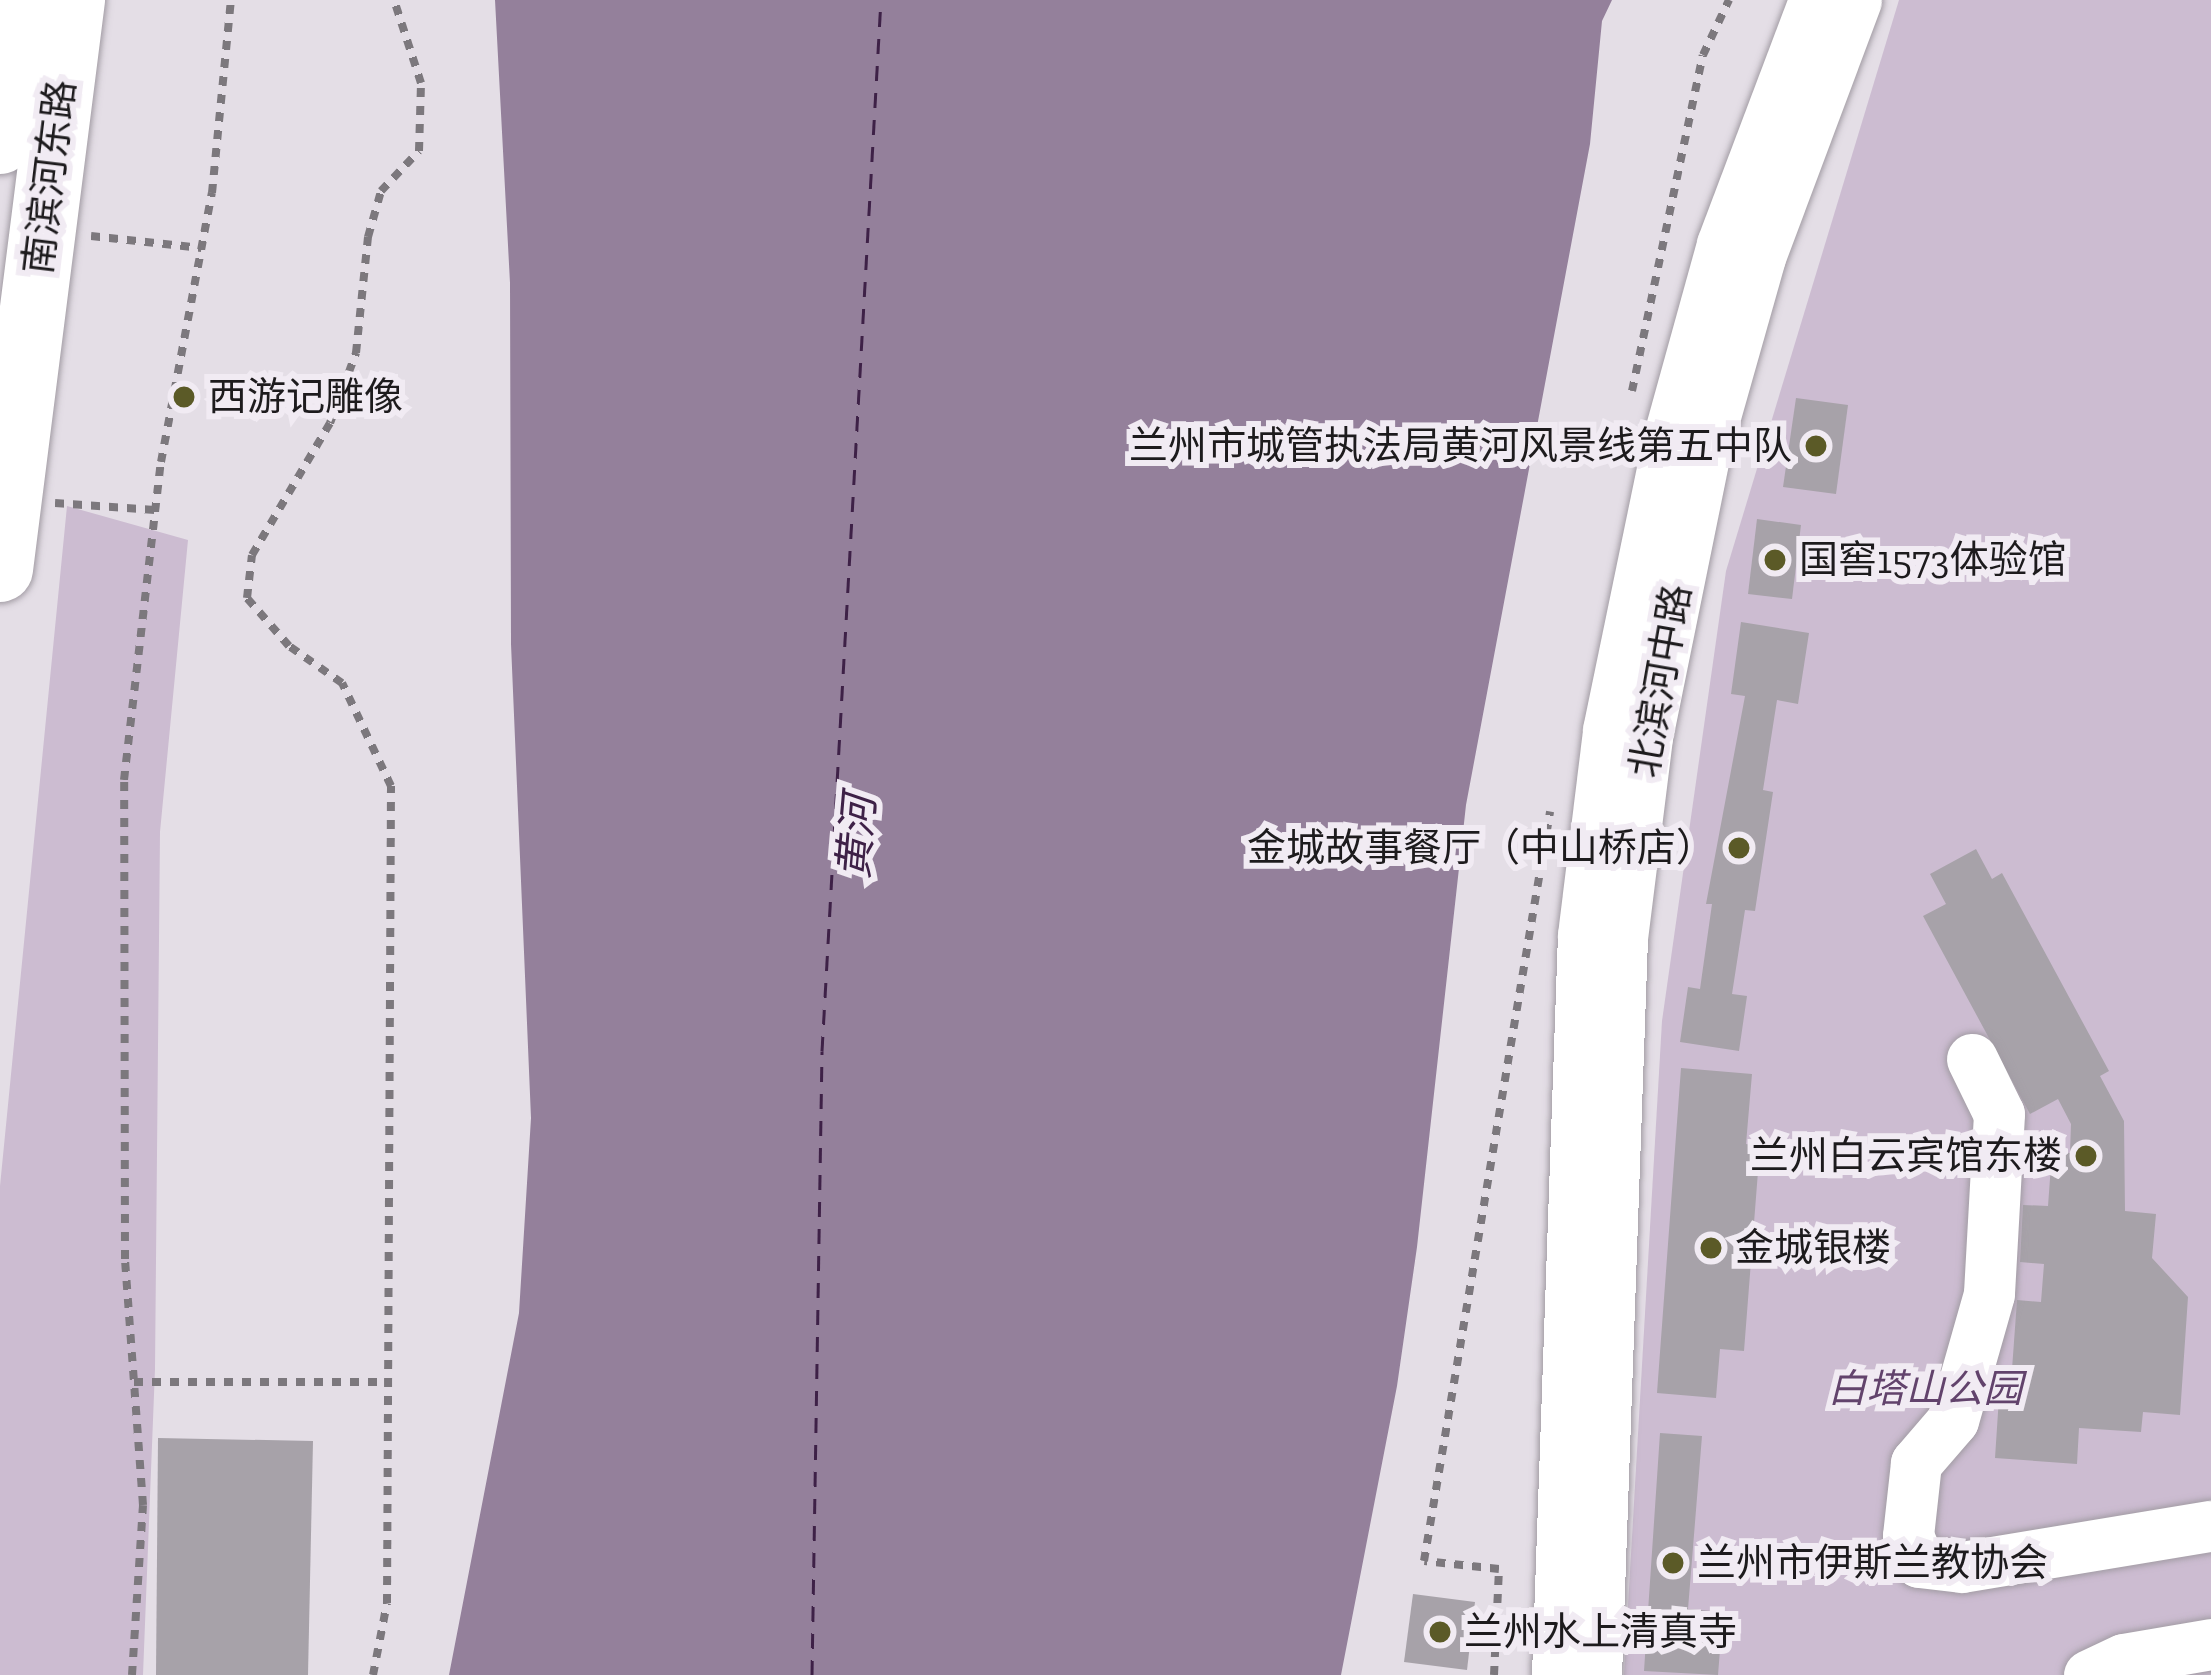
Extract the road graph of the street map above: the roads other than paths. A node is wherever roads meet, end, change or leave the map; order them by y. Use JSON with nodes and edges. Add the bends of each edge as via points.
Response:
{"nodes":[{"id":1,"x":21,"y":0,"type":"edge"},
{"id":2,"x":72,"y":0,"type":"edge"},
{"id":3,"x":1814,"y":0,"type":"edge"},
{"id":4,"x":1856,"y":0,"type":"edge"},
{"id":5,"x":0,"y":141,"type":"edge"},
{"id":6,"x":0,"y":568,"type":"edge"},
{"id":7,"x":1972,"y":1059,"type":"dead end"},
{"id":8,"x":2211,"y":1526,"type":"edge"},
{"id":9,"x":2211,"y":1644,"type":"edge"},
{"id":10,"x":1557,"y":1675,"type":"edge"},
{"id":11,"x":1596,"y":1675,"type":"edge"},
{"id":12,"x":2089,"y":1675,"type":"edge"}],
"edges":[{"from":1,"to":5,"type":"highway","name":"南滨河东路"},
{"from":2,"to":6,"type":"highway","name":"南滨河东路"},
{"from":3,"to":10,"type":"street","name":"北滨河中路","via":[[1722,244],[1668,439],[1608,730],[1583,935]]},
{"from":4,"to":11,"type":"street","name":"北滨河中路","via":[[1760,256],[1706,448],[1647,737],[1622,938]]},
{"from":7,"to":8,"type":"street","via":[[1999,1114],[1988,1294],[1953,1420],[1916,1463],[1908,1536],[1919,1562],[1962,1567]]},
{"from":9,"to":12,"type":"street","via":[[2124,1659]]}]}
